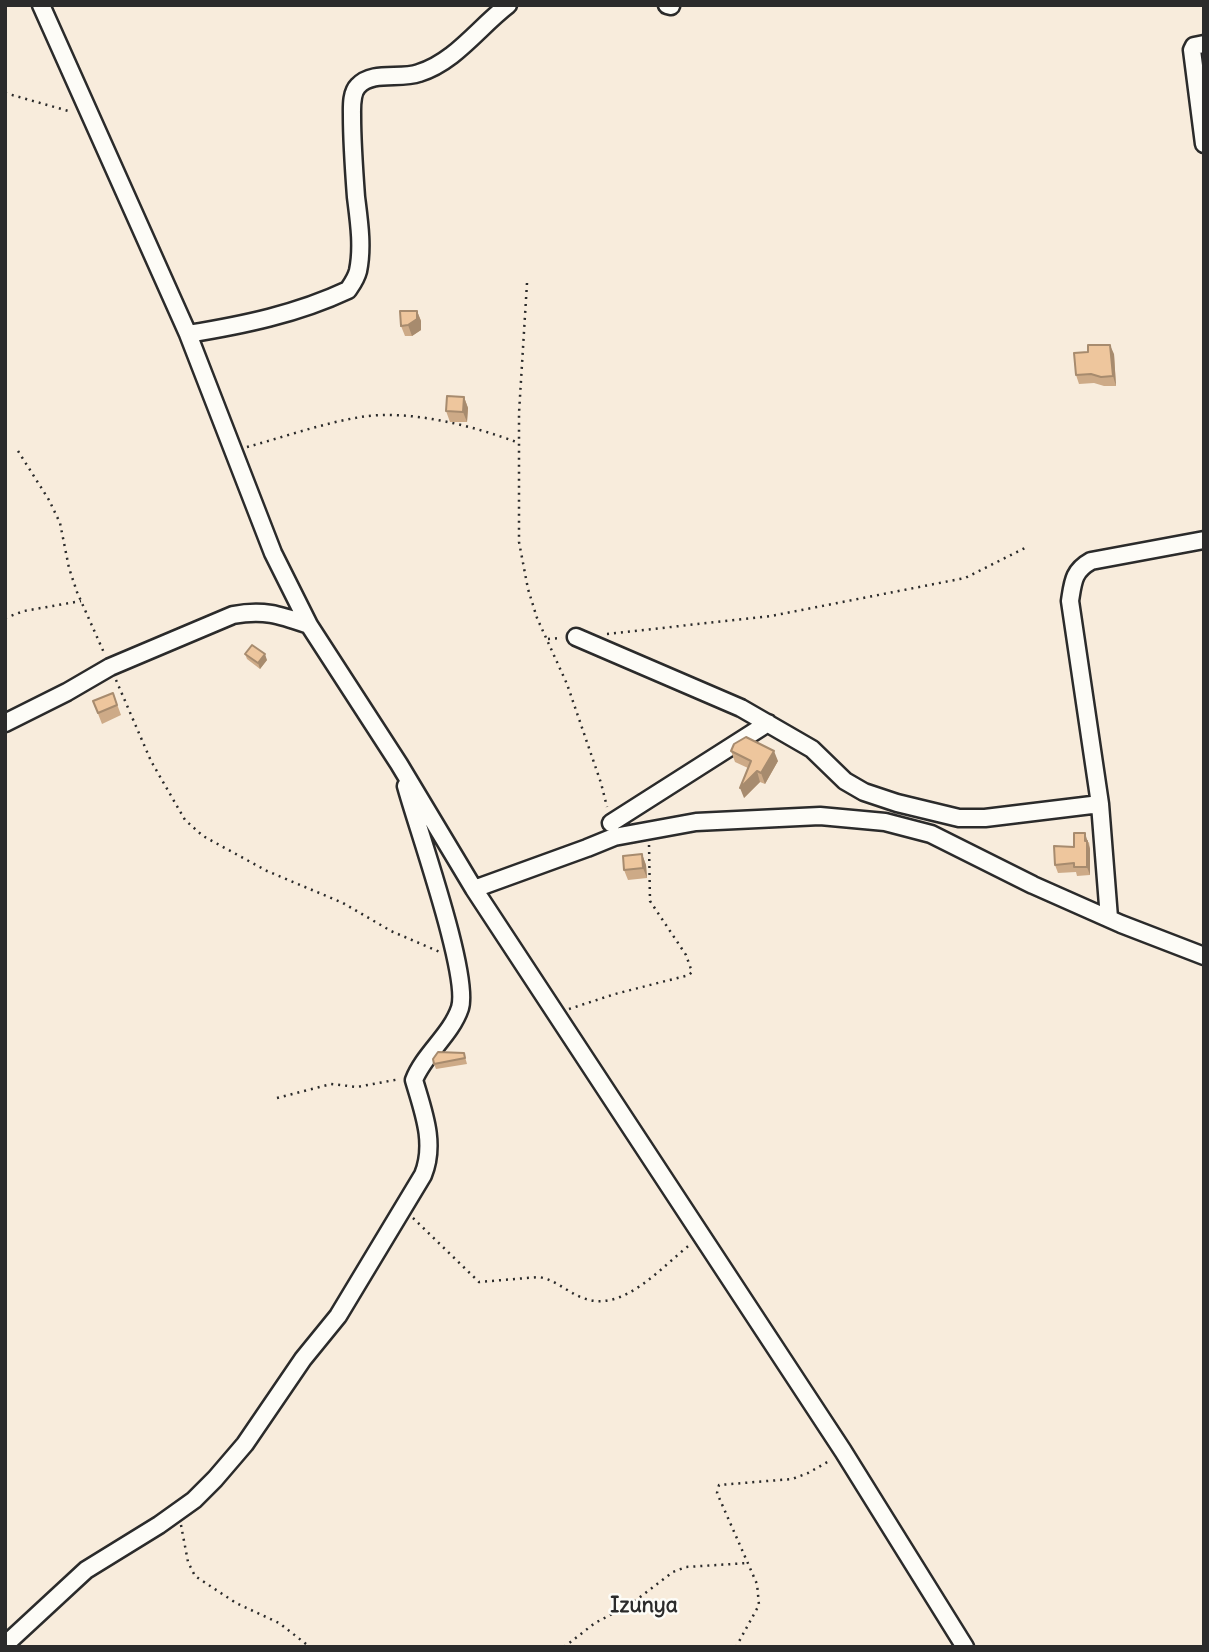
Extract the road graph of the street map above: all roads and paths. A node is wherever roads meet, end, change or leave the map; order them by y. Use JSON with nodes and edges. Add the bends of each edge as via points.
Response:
{"nodes":[{"id":1,"x":41,"y":5,"type":"edge"},
{"id":2,"x":508,"y":5,"type":"edge"},
{"id":3,"x":1204,"y":44,"type":"edge"},
{"id":4,"x":5,"y":93,"type":"edge"},
{"id":5,"x":92,"y":117,"type":"junction"},
{"id":6,"x":1204,"y":144,"type":"edge"},
{"id":7,"x":527,"y":284,"type":"dead end"},
{"id":8,"x":188,"y":334,"type":"junction"},
{"id":9,"x":519,"y":443,"type":"junction"},
{"id":10,"x":18,"y":451,"type":"dead end"},
{"id":11,"x":234,"y":451,"type":"junction"},
{"id":12,"x":1204,"y":540,"type":"edge"},
{"id":13,"x":1025,"y":548,"type":"dead end"},
{"id":14,"x":81,"y":601,"type":"junction"},
{"id":15,"x":5,"y":618,"type":"edge"},
{"id":16,"x":309,"y":625,"type":"junction"},
{"id":17,"x":602,"y":634,"type":"dead end"},
{"id":18,"x":576,"y":637,"type":"joint"},
{"id":19,"x":548,"y":639,"type":"junction"},
{"id":20,"x":110,"y":667,"type":"junction"},
{"id":21,"x":5,"y":723,"type":"edge"},
{"id":22,"x":768,"y":723,"type":"junction"},
{"id":23,"x":399,"y":764,"type":"junction"},
{"id":24,"x":1100,"y":804,"type":"junction"},
{"id":25,"x":611,"y":823,"type":"joint"},
{"id":26,"x":649,"y":831,"type":"junction"},
{"id":27,"x":474,"y":889,"type":"junction"},
{"id":28,"x":1108,"y":918,"type":"junction"},
{"id":29,"x":1204,"y":956,"type":"edge"},
{"id":30,"x":456,"y":959,"type":"junction"},
{"id":31,"x":556,"y":1014,"type":"junction"},
{"id":32,"x":416,"y":1074,"type":"junction"},
{"id":33,"x":277,"y":1098,"type":"dead end"},
{"id":34,"x":403,"y":1207,"type":"junction"},
{"id":35,"x":702,"y":1236,"type":"junction"},
{"id":36,"x":843,"y":1451,"type":"junction"},
{"id":37,"x":178,"y":1512,"type":"junction"},
{"id":38,"x":748,"y":1563,"type":"junction"},
{"id":39,"x":5,"y":1645,"type":"edge"},
{"id":40,"x":310,"y":1647,"type":"edge"},
{"id":41,"x":564,"y":1647,"type":"edge"},
{"id":42,"x":736,"y":1647,"type":"edge"},
{"id":43,"x":965,"y":1647,"type":"edge"}],
"edges":[{"from":1,"to":5,"type":"street"},
{"from":2,"to":8,"type":"street","via":[[436,66],[418,74],[364,81],[355,89],[352,148],[359,260],[348,290],[251,323]]},
{"from":3,"to":6,"type":"street","via":[[1192,50]]},
{"from":4,"to":5,"type":"path"},
{"from":5,"to":8,"type":"street"},
{"from":7,"to":9,"type":"path"},
{"from":8,"to":11,"type":"street"},
{"from":9,"to":11,"type":"path","via":[[428,417],[389,415],[362,416]]},
{"from":9,"to":19,"type":"path","via":[[519,542],[528,589]]},
{"from":10,"to":14,"type":"path","via":[[60,523]]},
{"from":11,"to":16,"type":"street","via":[[273,553]]},
{"from":12,"to":24,"type":"street","via":[[1091,561],[1080,567],[1073,580],[1070,601]]},
{"from":13,"to":17,"type":"path","via":[[965,578],[771,616]]},
{"from":14,"to":15,"type":"path"},
{"from":14,"to":20,"type":"path"},
{"from":16,"to":20,"type":"street","via":[[272,612],[233,615]]},
{"from":16,"to":23,"type":"street"},
{"from":18,"to":19,"type":"path"},
{"from":18,"to":22,"type":"street"},
{"from":19,"to":25,"type":"path"},
{"from":20,"to":21,"type":"street"},
{"from":20,"to":30,"type":"path","via":[[151,761],[186,820],[203,836]]},
{"from":22,"to":24,"type":"street","via":[[812,749],[845,782],[923,811],[985,818]]},
{"from":22,"to":25,"type":"street"},
{"from":23,"to":27,"type":"street"},
{"from":23,"to":30,"type":"street"},
{"from":24,"to":28,"type":"street"},
{"from":26,"to":27,"type":"street","via":[[614,837]]},
{"from":26,"to":28,"type":"street","via":[[696,822],[821,816],[885,822],[931,834]]},
{"from":26,"to":31,"type":"path","via":[[650,901],[692,972]]},
{"from":27,"to":31,"type":"street"},
{"from":28,"to":29,"type":"street"},
{"from":30,"to":32,"type":"street","via":[[459,1012]]},
{"from":31,"to":35,"type":"street"},
{"from":32,"to":33,"type":"path","via":[[357,1087],[331,1084]]},
{"from":32,"to":34,"type":"street","via":[[428,1125],[426,1167]]},
{"from":34,"to":35,"type":"path","via":[[479,1282],[547,1278],[589,1300],[618,1299],[631,1293]]},
{"from":34,"to":37,"type":"street","via":[[345,1304],[245,1444]]},
{"from":35,"to":36,"type":"street"},
{"from":36,"to":38,"type":"path","via":[[792,1479],[719,1485],[717,1493]]},
{"from":36,"to":43,"type":"street"},
{"from":37,"to":39,"type":"street","via":[[86,1570]]},
{"from":37,"to":40,"type":"path","via":[[195,1576],[236,1603],[279,1623]]},
{"from":38,"to":41,"type":"path","via":[[685,1567],[673,1572]]},
{"from":38,"to":42,"type":"path","via":[[759,1605]]}]}
